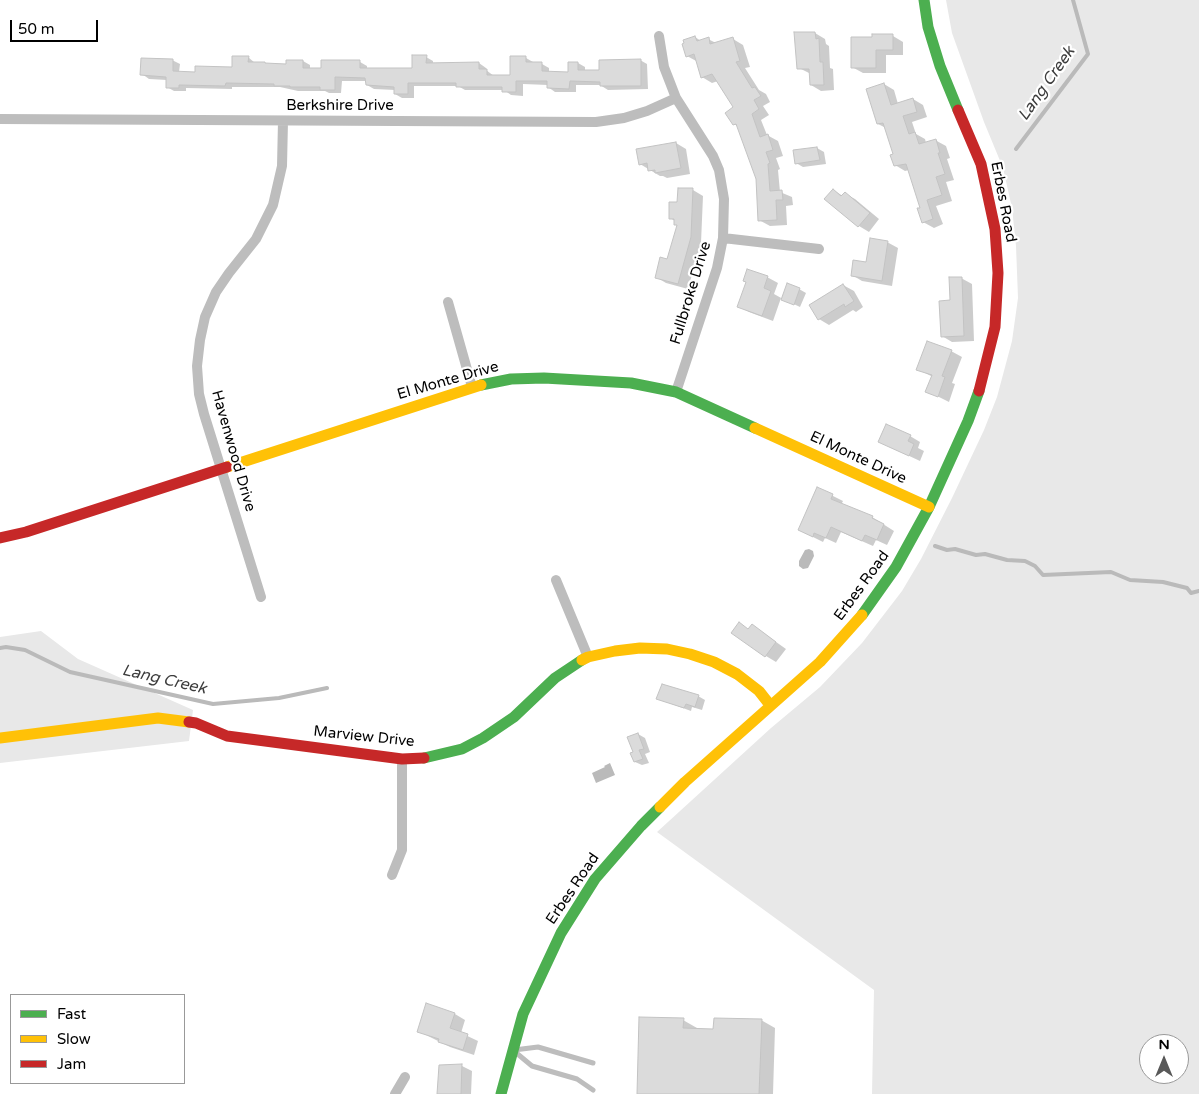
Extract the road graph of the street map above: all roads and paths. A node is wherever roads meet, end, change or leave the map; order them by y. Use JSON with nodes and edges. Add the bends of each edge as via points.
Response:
{"nodes":[{"id":1,"x":924,"y":0,"type":"edge"},
{"id":2,"x":659,"y":36,"type":"dead end"},
{"id":3,"x":676,"y":98,"type":"junction"},
{"id":4,"x":0,"y":119,"type":"edge"},
{"id":5,"x":283,"y":121,"type":"junction"},
{"id":6,"x":723,"y":238,"type":"junction"},
{"id":7,"x":819,"y":249,"type":"dead end"},
{"id":8,"x":448,"y":302,"type":"dead end"},
{"id":9,"x":472,"y":387,"type":"junction"},
{"id":10,"x":676,"y":392,"type":"junction"},
{"id":11,"x":222,"y":468,"type":"junction"},
{"id":12,"x":929,"y":507,"type":"junction"},
{"id":13,"x":0,"y":538,"type":"edge"},
{"id":14,"x":556,"y":580,"type":"dead end"},
{"id":15,"x":261,"y":597,"type":"dead end"},
{"id":16,"x":588,"y":657,"type":"junction"},
{"id":17,"x":770,"y":705,"type":"junction"},
{"id":18,"x":0,"y":738,"type":"edge"},
{"id":19,"x":402,"y":759,"type":"junction"},
{"id":20,"x":392,"y":875,"type":"dead end"},
{"id":21,"x":513,"y":1050,"type":"junction"},
{"id":22,"x":593,"y":1063,"type":"dead end"},
{"id":23,"x":406,"y":1077,"type":"dead end"},
{"id":24,"x":593,"y":1090,"type":"dead end"},
{"id":25,"x":395,"y":1094,"type":"edge"},
{"id":26,"x":501,"y":1094,"type":"edge"}],
"edges":[{"from":1,"to":12,"type":"street","name":"Erbes Road","via":[[940,66],[984,173],[995,229],[998,273],[995,326],[982,382]]},
{"from":2,"to":3,"type":"street","name":"Fullbroke Drive","via":[[667,75]]},
{"from":3,"to":5,"type":"street","name":"Berkshire Drive","via":[[624,118],[596,122]]},
{"from":3,"to":6,"type":"street","name":"Fullbroke Drive","via":[[719,170],[724,199]]},
{"from":4,"to":5,"type":"street","name":"Berkshire Drive"},
{"from":5,"to":11,"type":"street","name":"Havenwood Drive","via":[[282,166],[273,205],[256,239],[216,292],[200,340],[197,366],[199,394]]},
{"from":6,"to":7,"type":"street"},
{"from":6,"to":10,"type":"street","name":"Fullbroke Drive","via":[[717,268]]},
{"from":8,"to":9,"type":"street"},
{"from":9,"to":10,"type":"street","name":"El Monte Drive","via":[[511,378],[544,378],[630,383]]},
{"from":9,"to":11,"type":"street","name":"El Monte Drive"},
{"from":10,"to":12,"type":"street","name":"El Monte Drive"},
{"from":11,"to":13,"type":"street","name":"El Monte Drive"},
{"from":11,"to":15,"type":"street","name":"Havenwood Drive"},
{"from":12,"to":17,"type":"street","name":"Erbes Road","via":[[896,567],[863,614],[820,662]]},
{"from":14,"to":16,"type":"street"},
{"from":16,"to":17,"type":"street","name":"Marview Drive","via":[[640,648],[690,654],[737,674],[759,691]]},
{"from":16,"to":19,"type":"street","name":"Marview Drive","via":[[555,678],[514,717],[483,738],[432,757]]},
{"from":17,"to":21,"type":"street","name":"Erbes Road","via":[[672,794],[595,879],[546,962],[523,1014]]},
{"from":18,"to":19,"type":"street","name":"Marview Drive","via":[[158,718],[196,723],[227,736]]},
{"from":19,"to":20,"type":"street","via":[[402,850]]},
{"from":21,"to":22,"type":"lane","via":[[538,1047]]},
{"from":21,"to":24,"type":"lane","via":[[532,1066],[577,1079]]},
{"from":21,"to":26,"type":"street","name":"Erbes Road"},
{"from":23,"to":25,"type":"street"}]}
